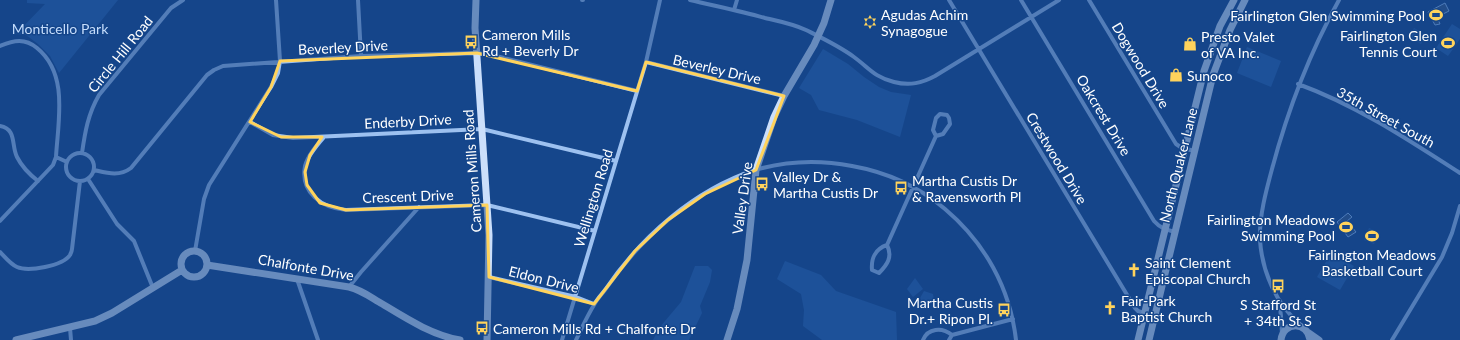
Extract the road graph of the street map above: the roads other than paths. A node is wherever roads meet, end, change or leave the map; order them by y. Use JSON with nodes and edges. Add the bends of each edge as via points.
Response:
{"nodes":[{"id":1,"x":183,"y":0,"type":"edge"},
{"id":2,"x":276,"y":0,"type":"edge"},
{"id":3,"x":358,"y":0,"type":"edge"},
{"id":4,"x":476,"y":0,"type":"edge"},
{"id":5,"x":660,"y":0,"type":"edge"},
{"id":6,"x":690,"y":0,"type":"edge"},
{"id":7,"x":737,"y":0,"type":"edge"},
{"id":8,"x":832,"y":0,"type":"edge"},
{"id":9,"x":949,"y":0,"type":"edge"},
{"id":10,"x":1021,"y":0,"type":"edge"},
{"id":11,"x":1059,"y":0,"type":"edge"},
{"id":12,"x":1089,"y":0,"type":"edge"},
{"id":13,"x":1234,"y":0,"type":"edge"},
{"id":14,"x":1245,"y":0,"type":"edge"},
{"id":15,"x":1339,"y":0,"type":"edge"},
{"id":16,"x":734,"y":10,"type":"junction"},
{"id":17,"x":1031,"y":18,"type":"junction"},
{"id":18,"x":818,"y":37,"type":"junction"},
{"id":19,"x":0,"y":46,"type":"edge"},
{"id":20,"x":979,"y":49,"type":"junction"},
{"id":21,"x":477,"y":53,"type":"junction"},
{"id":22,"x":361,"y":56,"type":"junction"},
{"id":23,"x":280,"y":61,"type":"junction"},
{"id":24,"x":646,"y":62,"type":"junction"},
{"id":25,"x":1298,"y":84,"type":"junction"},
{"id":26,"x":637,"y":91,"type":"junction"},
{"id":27,"x":784,"y":96,"type":"junction"},
{"id":28,"x":250,"y":122,"type":"junction"},
{"id":29,"x":0,"y":126,"type":"edge"},
{"id":30,"x":482,"y":129,"type":"junction"},
{"id":31,"x":936,"y":136,"type":"junction"},
{"id":32,"x":324,"y":137,"type":"junction"},
{"id":33,"x":1185,"y":149,"type":"junction"},
{"id":34,"x":1195,"y":151,"type":"junction"},
{"id":35,"x":82,"y":153,"type":"junction"},
{"id":36,"x":56,"y":157,"type":"junction"},
{"id":37,"x":616,"y":161,"type":"junction"},
{"id":38,"x":68,"y":162,"type":"junction"},
{"id":39,"x":94,"y":170,"type":"junction"},
{"id":40,"x":756,"y":170,"type":"junction"},
{"id":41,"x":1460,"y":173,"type":"edge"},
{"id":42,"x":88,"y":179,"type":"junction"},
{"id":43,"x":38,"y":181,"type":"junction"},
{"id":44,"x":80,"y":181,"type":"junction"},
{"id":45,"x":913,"y":187,"type":"junction"},
{"id":46,"x":487,"y":205,"type":"junction"},
{"id":47,"x":1460,"y":206,"type":"edge"},
{"id":48,"x":419,"y":207,"type":"junction"},
{"id":49,"x":0,"y":221,"type":"edge"},
{"id":50,"x":1166,"y":229,"type":"junction"},
{"id":51,"x":595,"y":231,"type":"junction"},
{"id":52,"x":1175,"y":232,"type":"junction"},
{"id":53,"x":887,"y":245,"type":"junction"},
{"id":54,"x":195,"y":251,"type":"junction"},
{"id":55,"x":0,"y":252,"type":"edge"},
{"id":56,"x":207,"y":265,"type":"junction"},
{"id":57,"x":182,"y":270,"type":"junction"},
{"id":58,"x":489,"y":277,"type":"junction"},
{"id":59,"x":297,"y":279,"type":"junction"},
{"id":60,"x":350,"y":287,"type":"junction"},
{"id":61,"x":153,"y":288,"type":"junction"},
{"id":62,"x":576,"y":297,"type":"junction"},
{"id":63,"x":1279,"y":298,"type":"junction"},
{"id":64,"x":594,"y":304,"type":"junction"},
{"id":65,"x":1145,"y":313,"type":"junction"},
{"id":66,"x":1155,"y":317,"type":"junction"},
{"id":67,"x":1013,"y":319,"type":"junction"},
{"id":68,"x":70,"y":328,"type":"junction"},
{"id":69,"x":1308,"y":334,"type":"edge"},
{"id":70,"x":952,"y":335,"type":"junction"},
{"id":71,"x":1281,"y":337,"type":"edge"},
{"id":72,"x":16,"y":340,"type":"edge"},
{"id":73,"x":71,"y":340,"type":"edge"},
{"id":74,"x":318,"y":340,"type":"edge"},
{"id":75,"x":460,"y":340,"type":"edge"},
{"id":76,"x":487,"y":340,"type":"edge"},
{"id":77,"x":562,"y":340,"type":"edge"},
{"id":78,"x":576,"y":340,"type":"edge"},
{"id":79,"x":727,"y":340,"type":"edge"},
{"id":80,"x":923,"y":340,"type":"edge"},
{"id":81,"x":949,"y":340,"type":"edge"},
{"id":82,"x":1016,"y":340,"type":"edge"},
{"id":83,"x":1138,"y":340,"type":"edge"},
{"id":84,"x":1149,"y":340,"type":"edge"},
{"id":85,"x":1319,"y":340,"type":"edge"},
{"id":86,"x":1392,"y":340,"type":"edge"}],
"edges":[{"from":1,"to":35,"type":"street","name":"Circle Hill Road","via":[[171,8],[99,95],[86,123]]},
{"from":2,"to":23,"type":"street"},
{"from":3,"to":22,"type":"street"},
{"from":4,"to":21,"type":"street","name":"Cameron Mills Road"},
{"from":5,"to":24,"type":"street","name":"Wellington Road"},
{"from":6,"to":16,"type":"street"},
{"from":7,"to":16,"type":"street"},
{"from":8,"to":18,"type":"street","name":"Valley Drive"},
{"from":9,"to":20,"type":"street","name":"Crestwood Drive"},
{"from":10,"to":17,"type":"street","name":"Oakcrest Drive"},
{"from":11,"to":17,"type":"street"},
{"from":12,"to":33,"type":"street","name":"Dogwood Drive","via":[[1176,144]]},
{"from":13,"to":33,"type":"street","name":"North Quaker Lane","via":[[1220,26],[1208,58]]},
{"from":14,"to":34,"type":"street","name":"North Quaker Lane","via":[[1230,30],[1213,75]]},
{"from":15,"to":25,"type":"street","via":[[1326,22]]},
{"from":16,"to":18,"type":"street","via":[[785,23]]},
{"from":17,"to":20,"type":"street"},
{"from":17,"to":50,"type":"street","name":"Oakcrest Drive","via":[[1154,221]]},
{"from":18,"to":20,"type":"street","via":[[855,57],[880,77],[908,85],[928,80]]},
{"from":18,"to":27,"type":"street","name":"Valley Drive"},
{"from":19,"to":36,"type":"street","via":[[14,40],[29,43],[44,56],[54,70],[59,97]]},
{"from":20,"to":65,"type":"street","name":"Crestwood Drive","via":[[1135,308]]},
{"from":21,"to":22,"type":"street","name":"Beverley Drive"},
{"from":21,"to":26,"type":"street","name":"Beverley Drive"},
{"from":21,"to":30,"type":"street","name":"Cameron Mills Road"},
{"from":22,"to":23,"type":"street","name":"Beverley Drive"},
{"from":23,"to":28,"type":"street","via":[[271,88]]},
{"from":23,"to":39,"type":"street","name":"Beverley Drive","via":[[223,66],[214,70],[207,75],[126,172],[115,174]]},
{"from":24,"to":26,"type":"street","name":"Wellington Road"},
{"from":24,"to":27,"type":"street","name":"Beverley Drive"},
{"from":25,"to":41,"type":"street","name":"35th Street South","via":[[1348,106],[1410,140]]},
{"from":25,"to":63,"type":"street","via":[[1269,182],[1260,234],[1267,276]]},
{"from":26,"to":37,"type":"street","name":"Wellington Road"},
{"from":27,"to":40,"type":"street","name":"Valley Drive","via":[[769,129]]},
{"from":28,"to":32,"type":"street","name":"Enderby Drive","via":[[281,137]]},
{"from":28,"to":54,"type":"street","via":[[209,185],[204,198]]},
{"from":29,"to":43,"type":"street","via":[[12,133],[16,155],[26,171]]},
{"from":30,"to":32,"type":"street","name":"Enderby Drive"},
{"from":30,"to":37,"type":"street","name":"Enderby Drive"},
{"from":30,"to":46,"type":"street","name":"Cameron Mills Road"},
{"from":31,"to":31,"type":"street","via":[[936,118],[940,114],[947,115],[950,124],[943,134]]},
{"from":31,"to":45,"type":"street"},
{"from":32,"to":48,"type":"street","name":"Crescent Drive","via":[[310,154],[305,172],[307,185],[320,203],[346,210]]},
{"from":33,"to":34,"type":"street"},
{"from":33,"to":50,"type":"street","name":"North Quaker Lane"},
{"from":34,"to":52,"type":"street","name":"North Quaker Lane"},
{"from":35,"to":38,"type":"street","via":[[73,155]]},
{"from":35,"to":39,"type":"street","via":[[91,158]]},
{"from":36,"to":38,"type":"street"},
{"from":36,"to":43,"type":"street","via":[[53,165]]},
{"from":37,"to":51,"type":"street","name":"Wellington Road"},
{"from":38,"to":44,"type":"street","via":[[68,174]]},
{"from":39,"to":42,"type":"street"},
{"from":40,"to":45,"type":"street","via":[[803,162],[826,162],[876,172]]},
{"from":40,"to":64,"type":"street","via":[[705,194],[668,220],[635,251]]},
{"from":40,"to":79,"type":"street","name":"Valley Drive","via":[[747,260],[737,309]]},
{"from":42,"to":44,"type":"street"},
{"from":42,"to":61,"type":"street","via":[[117,224],[134,240]]},
{"from":43,"to":49,"type":"street"},
{"from":44,"to":55,"type":"street","via":[[72,249],[68,257],[50,265],[25,269],[10,263]]},
{"from":45,"to":53,"type":"street"},
{"from":45,"to":67,"type":"street","via":[[955,218],[981,248],[1002,284]]},
{"from":46,"to":48,"type":"street","name":"Crescent Drive"},
{"from":46,"to":51,"type":"street","name":"Crescent Drive"},
{"from":46,"to":58,"type":"street","name":"Cameron Mills Road"},
{"from":47,"to":86,"type":"street","via":[[1442,257]]},
{"from":48,"to":60,"type":"street"},
{"from":50,"to":52,"type":"street","name":"Oakcrest Drive"},
{"from":50,"to":65,"type":"street","name":"North Quaker Lane"},
{"from":51,"to":62,"type":"street","name":"Wellington Road"},
{"from":52,"to":66,"type":"street","name":"North Quaker Lane"},
{"from":53,"to":53,"type":"street","via":[[880,248],[872,258],[872,270],[875,273],[879,273],[888,262]]},
{"from":54,"to":56,"type":"street","via":[[204,256]]},
{"from":54,"to":57,"type":"street","via":[[183,257]]},
{"from":56,"to":57,"type":"street","via":[[204,272],[197,277],[188,276]]},
{"from":56,"to":59,"type":"street","name":"Chalfonte Drive"},
{"from":57,"to":61,"type":"street"},
{"from":58,"to":62,"type":"street","name":"Eldon Drive"},
{"from":58,"to":76,"type":"street","name":"Cameron Mills Road"},
{"from":59,"to":60,"type":"street","name":"Chalfonte Drive"},
{"from":59,"to":74,"type":"street"},
{"from":60,"to":75,"type":"street","name":"Chalfonte Drive","via":[[362,291],[419,325]]},
{"from":61,"to":68,"type":"street","via":[[112,313]]},
{"from":62,"to":64,"type":"street","name":"Eldon Drive"},
{"from":62,"to":77,"type":"street","name":"Wellington Road"},
{"from":63,"to":69,"type":"street"},
{"from":63,"to":71,"type":"street"},
{"from":64,"to":78,"type":"street"},
{"from":65,"to":66,"type":"street","name":"Crestwood Drive"},
{"from":65,"to":83,"type":"street","name":"North Quaker Lane"},
{"from":66,"to":84,"type":"street","name":"North Quaker Lane"},
{"from":67,"to":70,"type":"street"},
{"from":67,"to":82,"type":"street"},
{"from":68,"to":72,"type":"street"},
{"from":68,"to":73,"type":"street"},
{"from":69,"to":71,"type":"street","via":[[1295,325],[1287,328]]},
{"from":69,"to":85,"type":"street"},
{"from":70,"to":80,"type":"street","via":[[945,330],[936,330],[925,335]]},
{"from":70,"to":81,"type":"street"}]}
